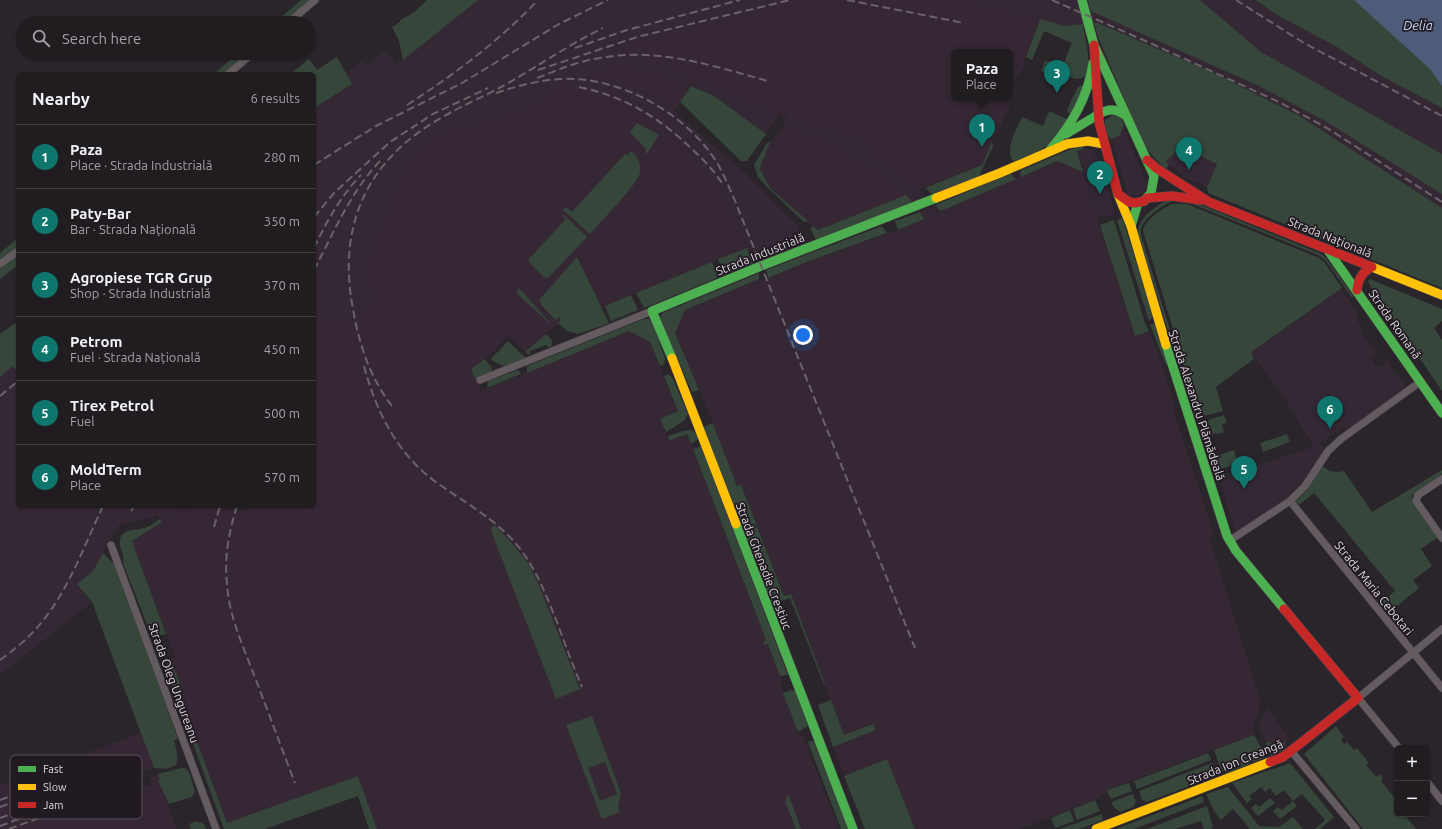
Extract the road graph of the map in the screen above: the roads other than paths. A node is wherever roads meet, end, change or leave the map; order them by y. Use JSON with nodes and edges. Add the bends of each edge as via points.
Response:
{"nodes":[{"id":1,"x":315,"y":0,"type":"edge"},
{"id":2,"x":1082,"y":0,"type":"edge"},
{"id":3,"x":296,"y":16,"type":"edge"},
{"id":4,"x":1094,"y":45,"type":"junction"},
{"id":5,"x":245,"y":60,"type":"edge"},
{"id":6,"x":230,"y":72,"type":"edge"},
{"id":7,"x":1099,"y":114,"type":"junction"},
{"id":8,"x":1125,"y":115,"type":"junction"},
{"id":9,"x":1063,"y":135,"type":"junction"},
{"id":10,"x":1104,"y":144,"type":"junction"},
{"id":11,"x":1049,"y":151,"type":"junction"},
{"id":12,"x":1145,"y":159,"type":"junction"},
{"id":13,"x":1118,"y":194,"type":"junction"},
{"id":14,"x":1147,"y":198,"type":"junction"},
{"id":15,"x":1209,"y":202,"type":"junction"},
{"id":16,"x":1138,"y":203,"type":"junction"},
{"id":17,"x":1131,"y":226,"type":"junction"},
{"id":18,"x":1327,"y":249,"type":"junction"},
{"id":19,"x":16,"y":252,"type":"edge"},
{"id":20,"x":0,"y":264,"type":"edge"},
{"id":21,"x":1372,"y":267,"type":"junction"},
{"id":22,"x":1357,"y":290,"type":"junction"},
{"id":23,"x":1442,"y":295,"type":"edge"},
{"id":24,"x":652,"y":311,"type":"junction"},
{"id":25,"x":480,"y":380,"type":"dead end"},
{"id":26,"x":1420,"y":382,"type":"junction"},
{"id":27,"x":1442,"y":413,"type":"edge"},
{"id":28,"x":1442,"y":479,"type":"edge"},
{"id":29,"x":1290,"y":502,"type":"junction"},
{"id":30,"x":1442,"y":538,"type":"edge"},
{"id":31,"x":1229,"y":541,"type":"junction"},
{"id":32,"x":111,"y":545,"type":"dead end"},
{"id":33,"x":1442,"y":629,"type":"edge"},
{"id":34,"x":1414,"y":653,"type":"junction"},
{"id":35,"x":1442,"y":688,"type":"edge"},
{"id":36,"x":1358,"y":698,"type":"junction"},
{"id":37,"x":1397,"y":745,"type":"edge"},
{"id":38,"x":1292,"y":752,"type":"junction"},
{"id":39,"x":1430,"y":786,"type":"edge"},
{"id":40,"x":1442,"y":801,"type":"edge"},
{"id":41,"x":216,"y":829,"type":"edge"},
{"id":42,"x":853,"y":829,"type":"edge"},
{"id":43,"x":1096,"y":829,"type":"edge"},
{"id":44,"x":1356,"y":829,"type":"edge"}],
"edges":[{"from":1,"to":3,"type":"street"},
{"from":2,"to":4,"type":"street","name":"Strada Națională"},
{"from":4,"to":7,"type":"street","name":"Strada Națională"},
{"from":4,"to":8,"type":"street","name":"Strada Națională"},
{"from":4,"to":9,"type":"street","name":"Strada Industrială","via":[[1092,71],[1086,93]]},
{"from":5,"to":6,"type":"street"},
{"from":7,"to":8,"type":"street","via":[[1113,109]]},
{"from":7,"to":9,"type":"street","name":"Strada Industrială"},
{"from":7,"to":10,"type":"street","name":"Strada Națională"},
{"from":8,"to":12,"type":"street","name":"Strada Națională"},
{"from":9,"to":11,"type":"street","name":"Strada Industrială"},
{"from":10,"to":11,"type":"street","name":"Strada Industrială","via":[[1078,142]]},
{"from":10,"to":13,"type":"street","name":"Strada Națională"},
{"from":11,"to":24,"type":"street","name":"Strada Industrială","via":[[1000,174]]},
{"from":12,"to":14,"type":"street","name":"Strada Națională","via":[[1154,176],[1151,193]]},
{"from":12,"to":15,"type":"street","name":"Strada Națională"},
{"from":13,"to":16,"type":"street","via":[[1129,202]]},
{"from":13,"to":17,"type":"street","name":"Strada Alexandru Plămădeală"},
{"from":14,"to":15,"type":"street","name":"Strada Națională","via":[[1172,196]]},
{"from":14,"to":16,"type":"street","name":"Strada Națională"},
{"from":15,"to":18,"type":"street","name":"Strada Națională"},
{"from":16,"to":17,"type":"street"},
{"from":17,"to":31,"type":"street","name":"Strada Alexandru Plămădeală","via":[[1157,319]]},
{"from":18,"to":21,"type":"street","name":"Strada Națională"},
{"from":18,"to":22,"type":"street","name":"Strada Romană"},
{"from":19,"to":20,"type":"street"},
{"from":21,"to":22,"type":"street","via":[[1362,273]]},
{"from":21,"to":23,"type":"street","name":"Strada Națională"},
{"from":22,"to":26,"type":"street","name":"Strada Romană"},
{"from":24,"to":25,"type":"street","name":"Strada Industrială"},
{"from":24,"to":42,"type":"street","name":"Strada Ghenadie Crestiuc"},
{"from":26,"to":27,"type":"street","name":"Strada Romană"},
{"from":26,"to":29,"type":"street","via":[[1328,451],[1305,486]]},
{"from":28,"to":30,"type":"street","via":[[1418,495],[1416,500]]},
{"from":29,"to":31,"type":"street"},
{"from":29,"to":34,"type":"street","name":"Strada Maria Cebotari"},
{"from":31,"to":36,"type":"street","name":"Strada Alexandru Plămădeală"},
{"from":32,"to":41,"type":"street","name":"Strada Oleg Ungureanu"},
{"from":33,"to":34,"type":"street","name":"Strada Ion Creangă"},
{"from":34,"to":35,"type":"street","name":"Strada Maria Cebotari"},
{"from":34,"to":36,"type":"street","name":"Strada Ion Creangă"},
{"from":36,"to":37,"type":"street","name":"Strada Alexandru Plămădeală"},
{"from":36,"to":38,"type":"street","name":"Strada Ion Creangă"},
{"from":38,"to":43,"type":"street","name":"Strada Ion Creangă"},
{"from":38,"to":44,"type":"street"},
{"from":39,"to":40,"type":"street"}]}
